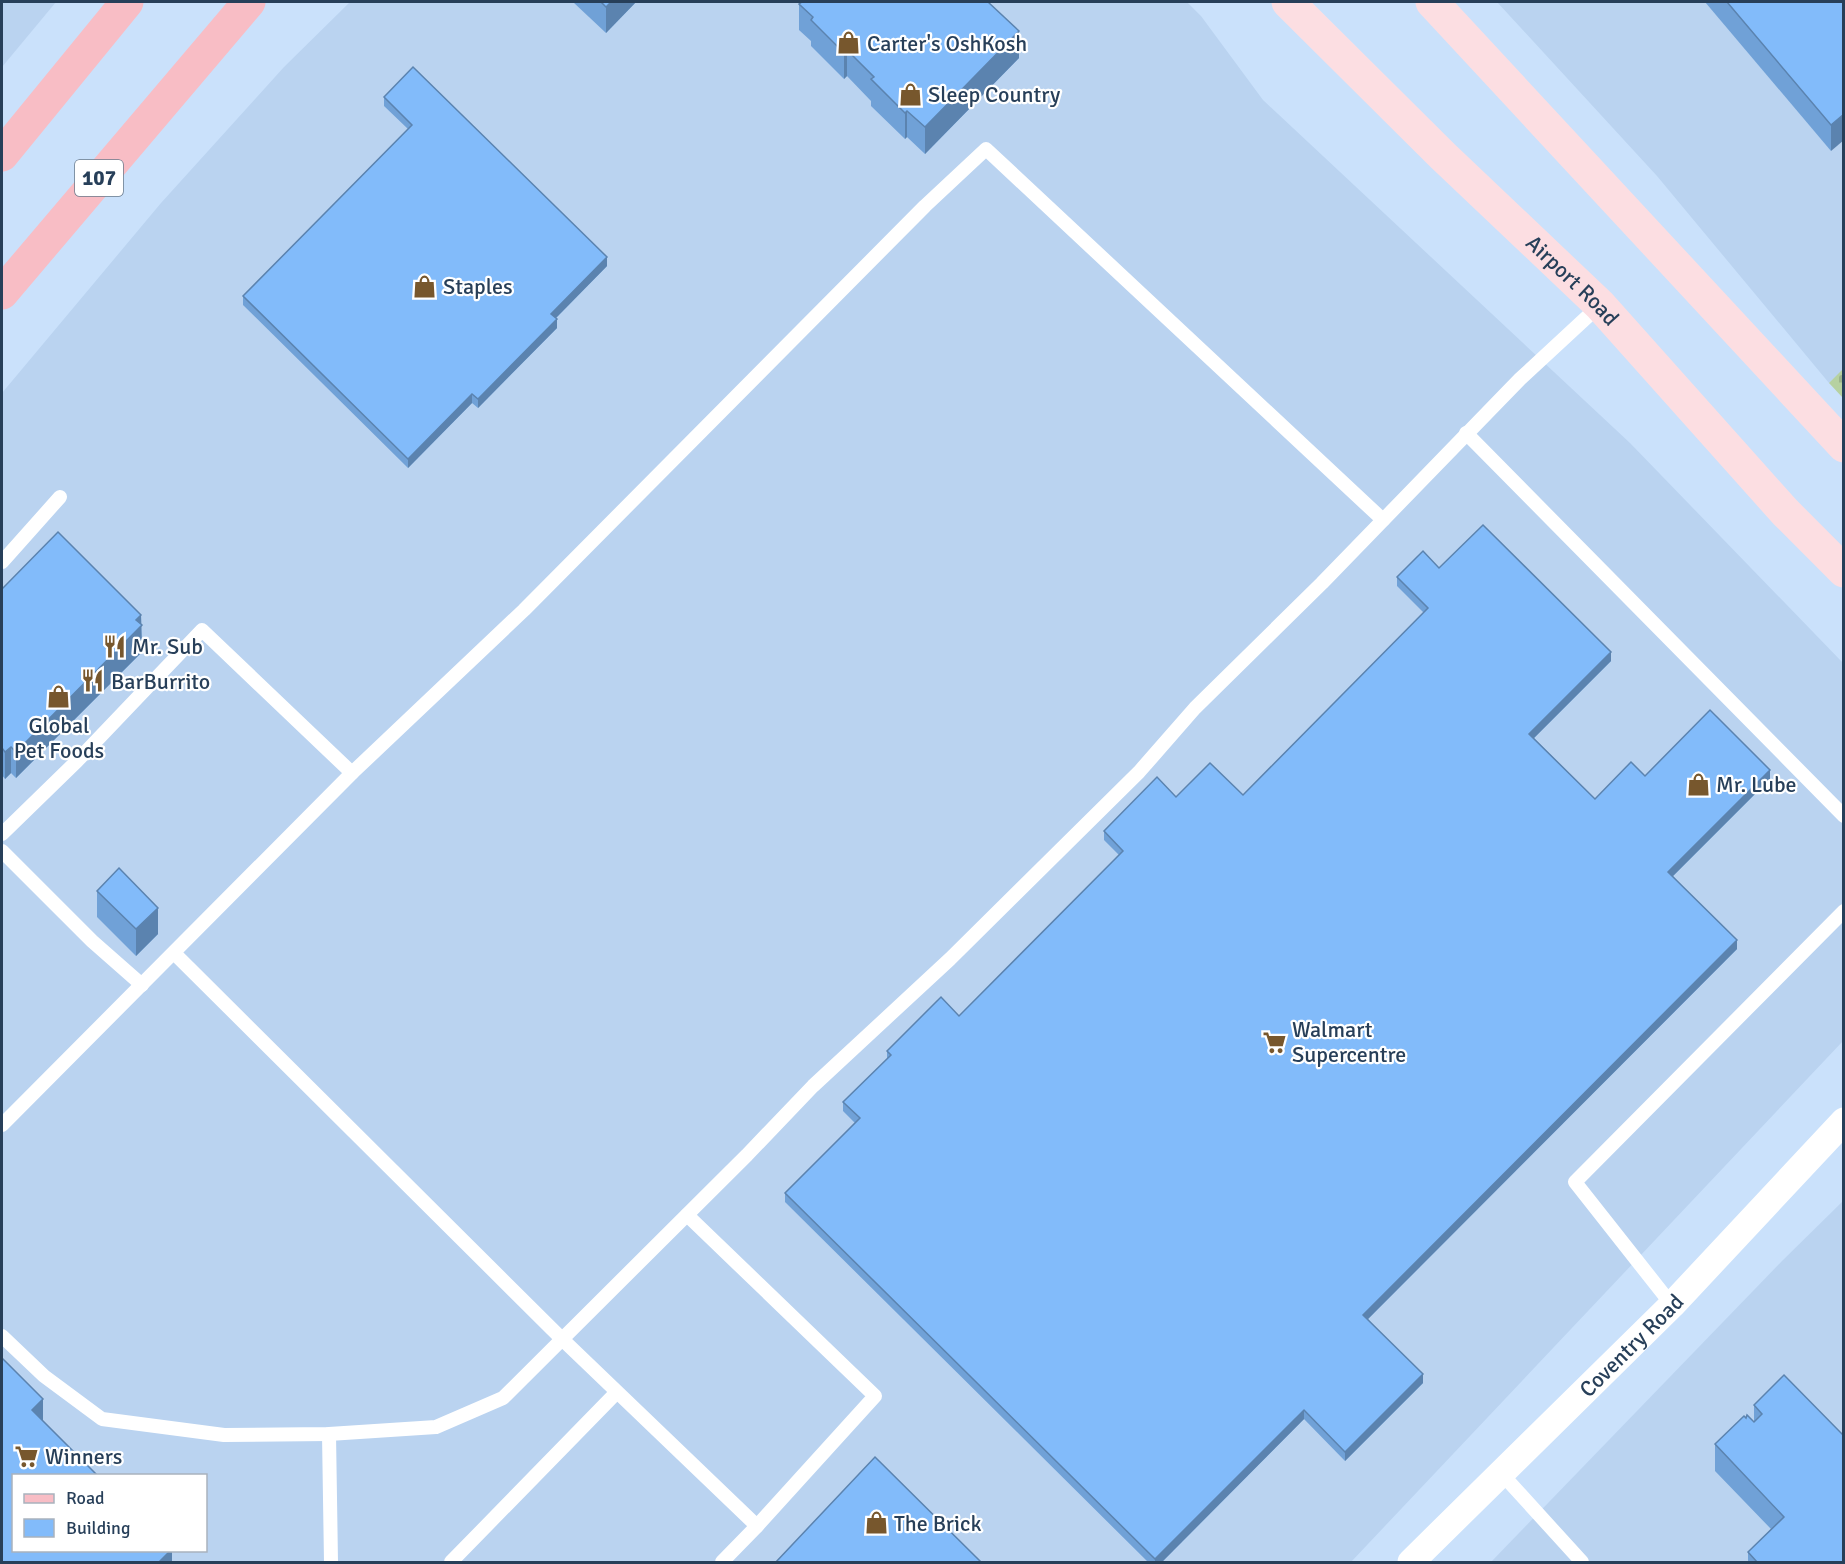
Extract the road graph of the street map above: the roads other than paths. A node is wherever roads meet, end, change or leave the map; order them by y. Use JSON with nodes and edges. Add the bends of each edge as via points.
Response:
{"nodes":[{"id":1,"x":127,"y":2,"type":"edge"},
{"id":2,"x":249,"y":2,"type":"edge"},
{"id":3,"x":1288,"y":2,"type":"edge"},
{"id":4,"x":1432,"y":2,"type":"edge"},
{"id":5,"x":2,"y":155,"type":"edge"},
{"id":6,"x":2,"y":293,"type":"edge"},
{"id":7,"x":1600,"y":305,"type":"junction"},
{"id":8,"x":1466,"y":433,"type":"junction"},
{"id":9,"x":1844,"y":446,"type":"edge"},
{"id":10,"x":60,"y":497,"type":"dead end"},
{"id":11,"x":1383,"y":520,"type":"junction"},
{"id":12,"x":2,"y":562,"type":"edge"},
{"id":13,"x":1844,"y":571,"type":"edge"},
{"id":14,"x":352,"y":773,"type":"junction"},
{"id":15,"x":1844,"y":816,"type":"edge"},
{"id":16,"x":2,"y":834,"type":"edge"},
{"id":17,"x":2,"y":851,"type":"edge"},
{"id":18,"x":1844,"y":911,"type":"edge"},
{"id":19,"x":174,"y":953,"type":"junction"},
{"id":20,"x":142,"y":986,"type":"junction"},
{"id":21,"x":1844,"y":1120,"type":"edge"},
{"id":22,"x":2,"y":1125,"type":"edge"},
{"id":23,"x":687,"y":1215,"type":"junction"},
{"id":24,"x":1672,"y":1305,"type":"junction"},
{"id":25,"x":2,"y":1336,"type":"edge"},
{"id":26,"x":562,"y":1340,"type":"junction"},
{"id":27,"x":616,"y":1393,"type":"junction"},
{"id":28,"x":329,"y":1434,"type":"junction"},
{"id":29,"x":1502,"y":1473,"type":"junction"},
{"id":30,"x":757,"y":1526,"type":"junction"},
{"id":31,"x":331,"y":1563,"type":"edge"},
{"id":32,"x":451,"y":1563,"type":"edge"},
{"id":33,"x":722,"y":1563,"type":"edge"},
{"id":34,"x":1411,"y":1563,"type":"edge"},
{"id":35,"x":1582,"y":1563,"type":"edge"}],
"edges":[{"from":1,"to":5,"type":"main road"},
{"from":2,"to":6,"type":"main road","number":"107"},
{"from":3,"to":7,"type":"main road","name":"Airport Road"},
{"from":4,"to":9,"type":"main road"},
{"from":7,"to":8,"type":"lane"},
{"from":7,"to":13,"type":"main road","name":"Airport Road","via":[[1785,512]]},
{"from":8,"to":11,"type":"lane"},
{"from":8,"to":15,"type":"lane"},
{"from":10,"to":12,"type":"lane"},
{"from":11,"to":14,"type":"lane","via":[[986,149],[524,610]]},
{"from":11,"to":23,"type":"lane","via":[[1195,708],[1139,772],[950,959],[813,1086]]},
{"from":14,"to":16,"type":"lane","via":[[202,630]]},
{"from":14,"to":19,"type":"lane"},
{"from":17,"to":20,"type":"lane"},
{"from":18,"to":24,"type":"lane","via":[[1575,1182]]},
{"from":19,"to":20,"type":"lane"},
{"from":19,"to":26,"type":"lane"},
{"from":20,"to":22,"type":"lane"},
{"from":21,"to":24,"type":"street","name":"Coventry Road"},
{"from":23,"to":26,"type":"lane"},
{"from":23,"to":30,"type":"lane","via":[[875,1396]]},
{"from":24,"to":29,"type":"street","name":"Coventry Road"},
{"from":25,"to":28,"type":"lane","via":[[44,1376],[102,1419],[224,1434]]},
{"from":26,"to":27,"type":"lane"},
{"from":26,"to":28,"type":"lane","via":[[503,1398],[436,1427]]},
{"from":27,"to":30,"type":"lane"},
{"from":27,"to":32,"type":"lane"},
{"from":28,"to":31,"type":"lane"},
{"from":29,"to":34,"type":"street","name":"Coventry Road"},
{"from":29,"to":35,"type":"lane"},
{"from":30,"to":33,"type":"lane"}]}
